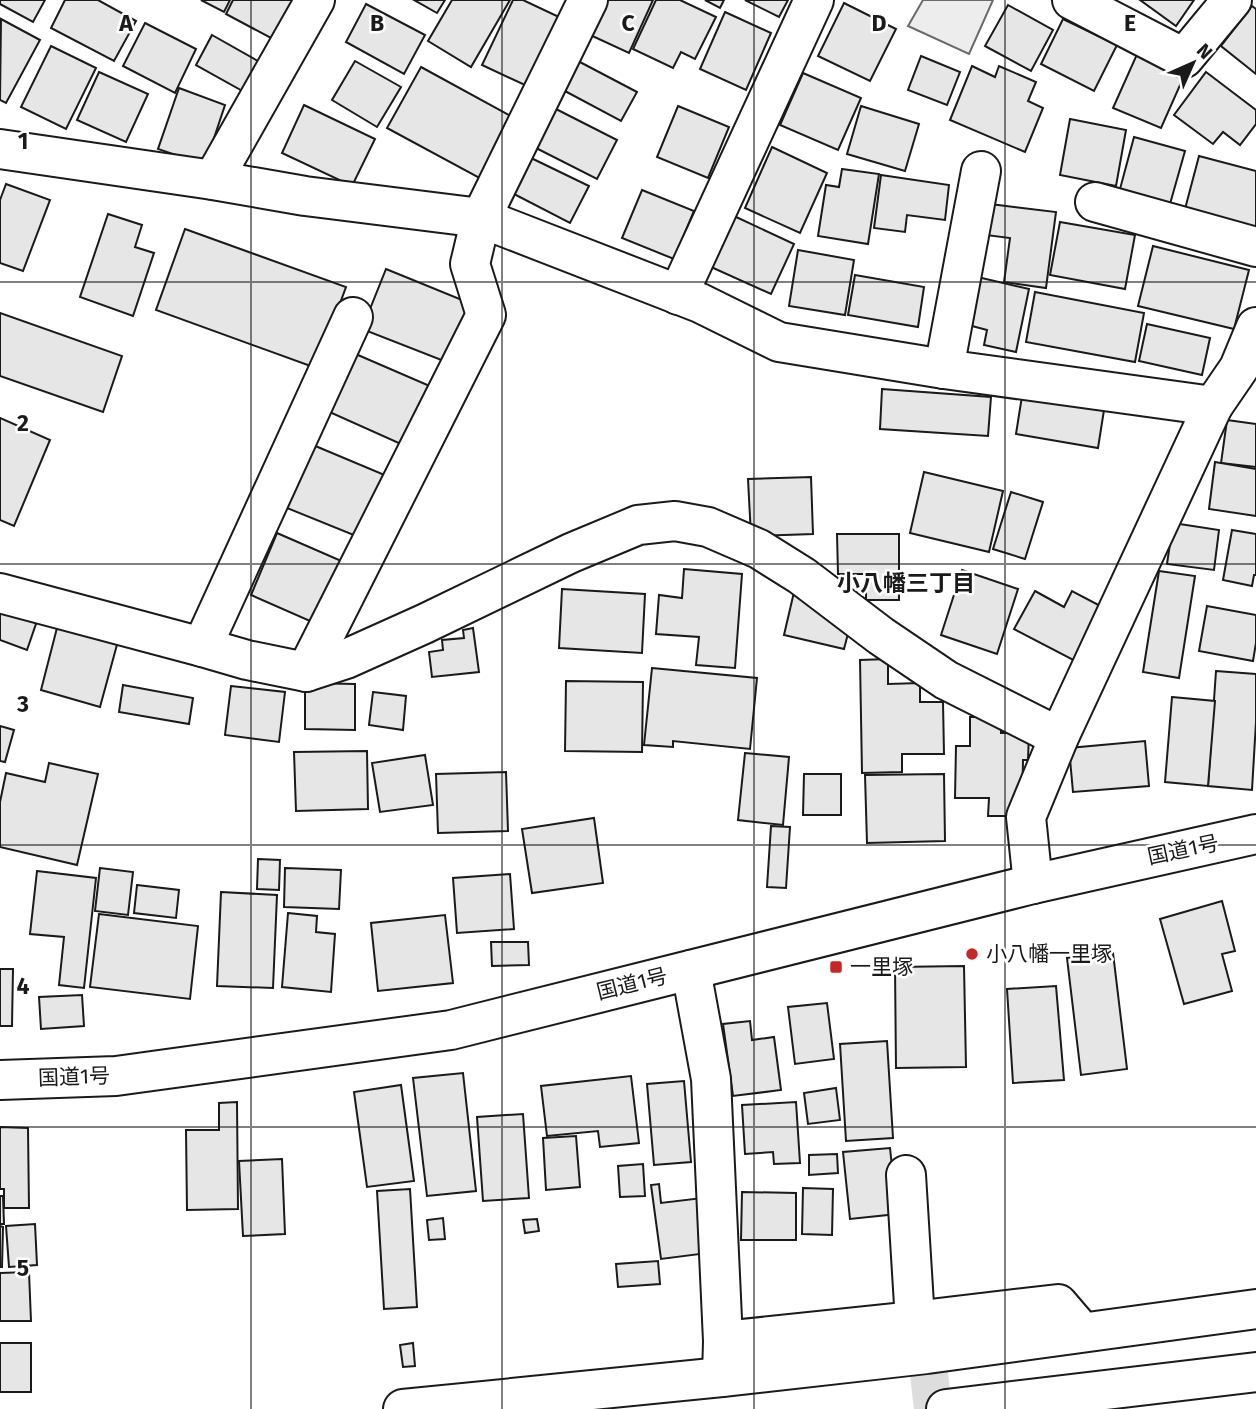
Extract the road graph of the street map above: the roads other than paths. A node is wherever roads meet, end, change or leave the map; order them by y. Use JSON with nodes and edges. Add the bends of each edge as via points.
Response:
{"nodes":[{"id":1,"x":315,"y":0,"type":"edge"},
{"id":2,"x":588,"y":0,"type":"edge"},
{"id":3,"x":814,"y":0,"type":"edge"},
{"id":4,"x":1072,"y":0,"type":"edge"},
{"id":5,"x":1232,"y":0,"type":"edge"},
{"id":6,"x":0,"y":149,"type":"edge"},
{"id":7,"x":981,"y":171,"type":"dead end"},
{"id":8,"x":213,"y":180,"type":"junction"},
{"id":9,"x":1095,"y":202,"type":"dead end"},
{"id":10,"x":481,"y":218,"type":"junction"},
{"id":11,"x":1256,"y":247,"type":"edge"},
{"id":12,"x":678,"y":295,"type":"junction"},
{"id":13,"x":353,"y":317,"type":"dead end"},
{"id":14,"x":1256,"y":327,"type":"edge"},
{"id":15,"x":1247,"y":368,"type":"edge"},
{"id":16,"x":944,"y":369,"type":"junction"},
{"id":17,"x":1213,"y":406,"type":"junction"},
{"id":18,"x":0,"y":593,"type":"edge"},
{"id":19,"x":202,"y":647,"type":"junction"},
{"id":20,"x":306,"y":673,"type":"junction"},
{"id":21,"x":1059,"y":737,"type":"junction"},
{"id":22,"x":1256,"y":834,"type":"edge"},
{"id":23,"x":1034,"y":884,"type":"junction"},
{"id":24,"x":691,"y":970,"type":"junction"},
{"id":25,"x":0,"y":1080,"type":"edge"},
{"id":26,"x":906,"y":1175,"type":"dead end"},
{"id":27,"x":1256,"y":1309,"type":"edge"},
{"id":28,"x":924,"y":1350,"type":"junction"},
{"id":29,"x":723,"y":1359,"type":"junction"},
{"id":30,"x":1256,"y":1372,"type":"edge"},
{"id":31,"x":403,"y":1409,"type":"edge"},
{"id":32,"x":946,"y":1409,"type":"edge"}],
"edges":[{"from":1,"to":8,"type":"main road"},
{"from":2,"to":10,"type":"main road"},
{"from":3,"to":12,"type":"main road"},
{"from":4,"to":5,"type":"main road","via":[[1184,58]]},
{"from":6,"to":8,"type":"main road"},
{"from":7,"to":16,"type":"main road"},
{"from":8,"to":10,"type":"main road"},
{"from":9,"to":11,"type":"main road"},
{"from":10,"to":12,"type":"main road"},
{"from":10,"to":20,"type":"main road","via":[[470,264],[485,315]]},
{"from":12,"to":16,"type":"main road","via":[[779,342]]},
{"from":13,"to":19,"type":"main road"},
{"from":14,"to":15,"type":"main road"},
{"from":15,"to":17,"type":"main road"},
{"from":16,"to":17,"type":"main road"},
{"from":17,"to":21,"type":"main road"},
{"from":18,"to":19,"type":"main road"},
{"from":19,"to":20,"type":"main road"},
{"from":20,"to":21,"type":"main road","via":[[346,659],[593,543],[639,525],[675,521],[708,527],[759,549],[946,680]]},
{"from":21,"to":23,"type":"main road","via":[[1026,817]]},
{"from":22,"to":23,"type":"main road","name":"国道1号"},
{"from":23,"to":24,"type":"main road","name":"国道1号"},
{"from":24,"to":25,"type":"main road","name":"国道1号","via":[[451,1030],[116,1076]]},
{"from":24,"to":29,"type":"main road","via":[[711,1079]]},
{"from":26,"to":28,"type":"main road"},
{"from":27,"to":28,"type":"main road"},
{"from":28,"to":29,"type":"main road"},
{"from":29,"to":31,"type":"main road"},
{"from":30,"to":32,"type":"main road"}]}
